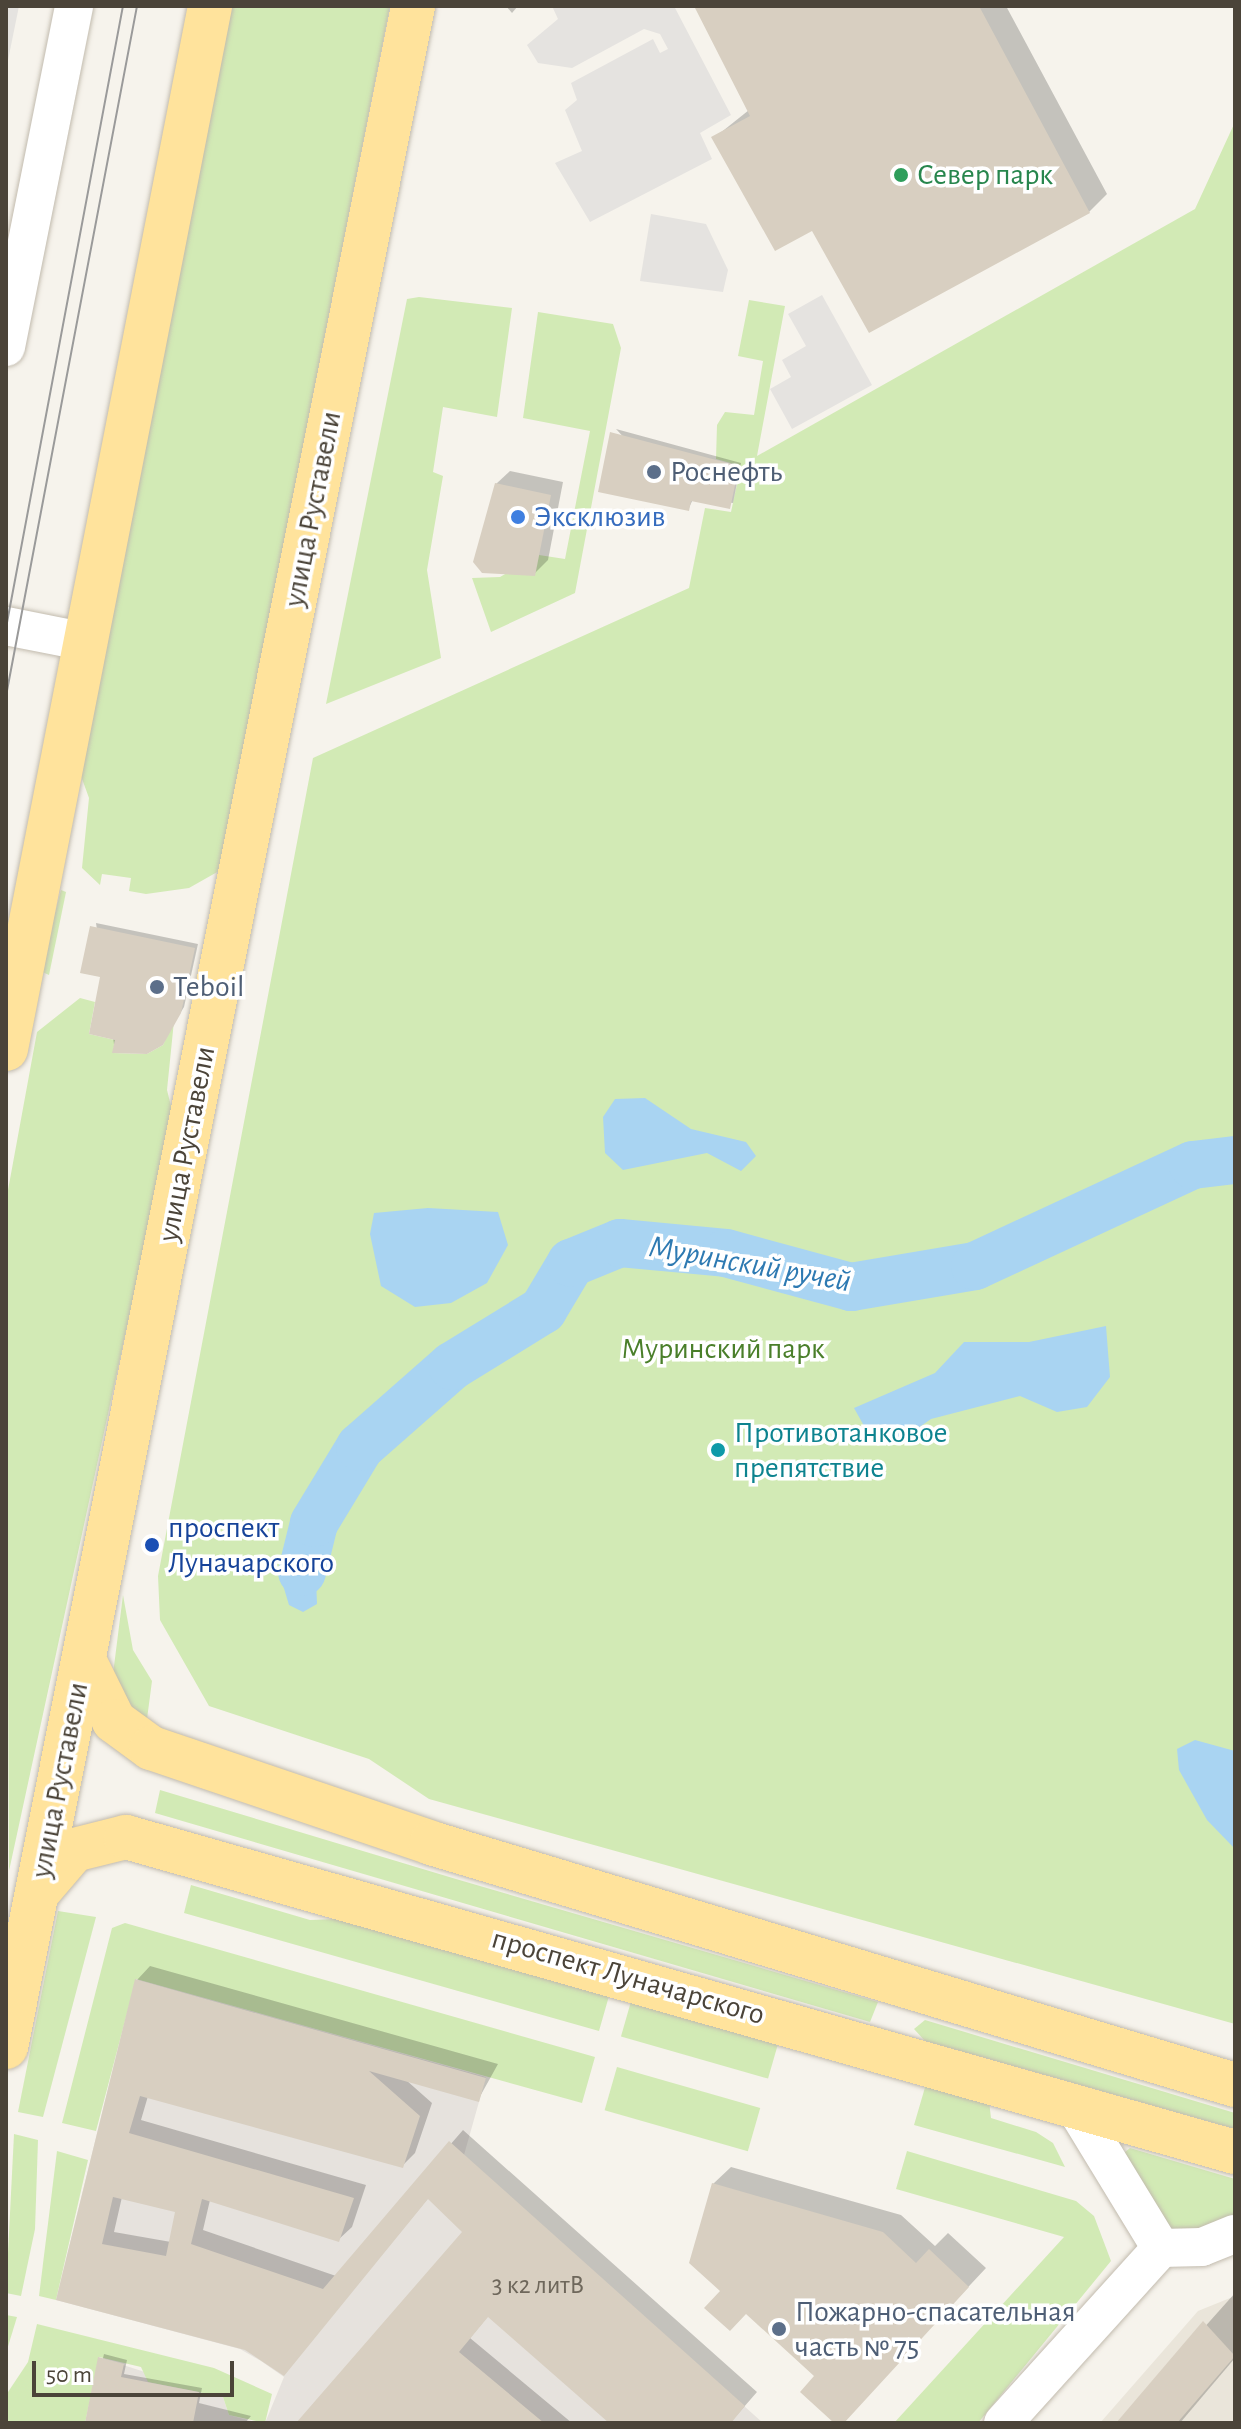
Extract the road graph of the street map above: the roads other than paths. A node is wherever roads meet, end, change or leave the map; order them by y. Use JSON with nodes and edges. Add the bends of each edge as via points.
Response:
{"nodes":[{"id":1,"x":74,"y":6,"type":"edge"},
{"id":2,"x":210,"y":6,"type":"edge"},
{"id":3,"x":413,"y":6,"type":"edge"},
{"id":4,"x":6,"y":347,"type":"edge"},
{"id":5,"x":6,"y":626,"type":"edge"},
{"id":6,"x":87,"y":642,"type":"junction"},
{"id":7,"x":6,"y":1049,"type":"edge"},
{"id":8,"x":84,"y":1660,"type":"junction"},
{"id":9,"x":38,"y":1893,"type":"junction"},
{"id":10,"x":914,"y":1988,"type":"junction"},
{"id":11,"x":6,"y":2047,"type":"edge"},
{"id":12,"x":882,"y":2050,"type":"junction"},
{"id":13,"x":1235,"y":2085,"type":"edge"},
{"id":14,"x":1073,"y":2104,"type":"junction"},
{"id":15,"x":1235,"y":2152,"type":"edge"},
{"id":16,"x":1235,"y":2234,"type":"edge"},
{"id":17,"x":1161,"y":2248,"type":"junction"},
{"id":18,"x":1003,"y":2423,"type":"edge"}],
"edges":[{"from":1,"to":4,"type":"street"},
{"from":2,"to":6,"type":"main road"},
{"from":3,"to":8,"type":"main road","name":"улица Руставели"},
{"from":5,"to":6,"type":"street"},
{"from":6,"to":7,"type":"main road"},
{"from":8,"to":9,"type":"main road","name":"улица Руставели"},
{"from":8,"to":10,"type":"main road","via":[[114,1721],[151,1748],[431,1843]]},
{"from":9,"to":11,"type":"main road","name":"улица Руставели"},
{"from":9,"to":12,"type":"main road","name":"проспект Луначарского","via":[[74,1850],[126,1837]]},
{"from":10,"to":12,"type":"main road","via":[[890,2011]]},
{"from":10,"to":13,"type":"main road"},
{"from":12,"to":14,"type":"main road","name":"проспект Луначарского"},
{"from":14,"to":15,"type":"main road","name":"проспект Луначарского"},
{"from":14,"to":17,"type":"street"},
{"from":16,"to":17,"type":"street","via":[[1202,2247]]},
{"from":17,"to":18,"type":"street"}]}
